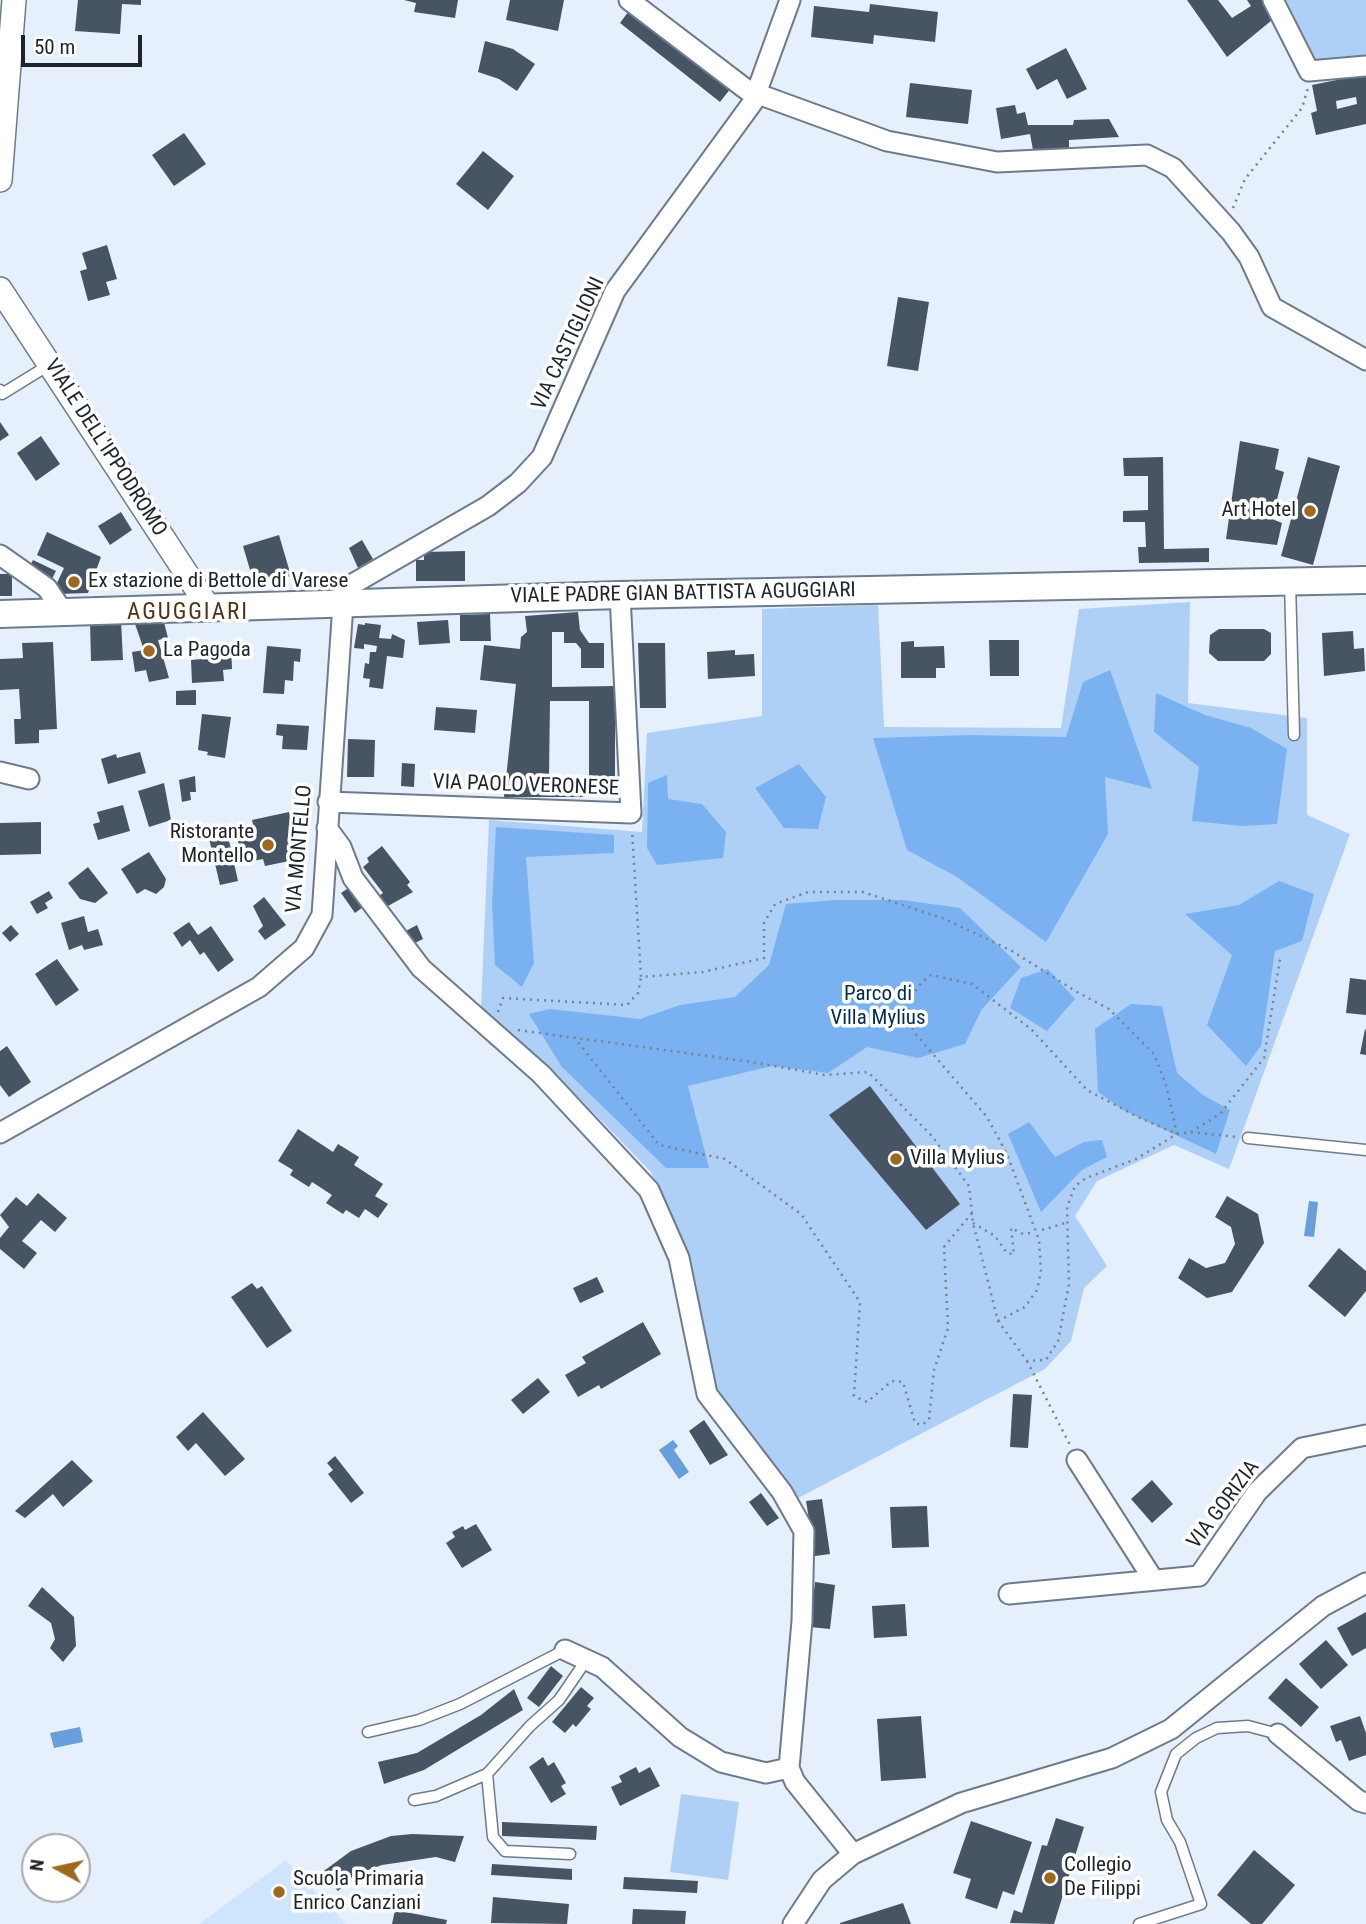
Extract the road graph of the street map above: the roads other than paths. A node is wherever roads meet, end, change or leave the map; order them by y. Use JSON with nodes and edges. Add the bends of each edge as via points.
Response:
{"nodes":[{"id":1,"x":14,"y":0,"type":"edge"},
{"id":2,"x":629,"y":0,"type":"edge"},
{"id":3,"x":790,"y":0,"type":"edge"},
{"id":4,"x":1273,"y":0,"type":"edge"},
{"id":5,"x":5,"y":40,"type":"edge"},
{"id":6,"x":1366,"y":66,"type":"edge"},
{"id":7,"x":755,"y":92,"type":"junction"},
{"id":8,"x":0,"y":180,"type":"edge"},
{"id":9,"x":0,"y":289,"type":"edge"},
{"id":10,"x":1366,"y":360,"type":"edge"},
{"id":11,"x":51,"y":364,"type":"junction"},
{"id":12,"x":0,"y":390,"type":"edge"},
{"id":13,"x":0,"y":555,"type":"edge"},
{"id":14,"x":1366,"y":580,"type":"edge"},
{"id":15,"x":1290,"y":581,"type":"junction"},
{"id":16,"x":620,"y":595,"type":"junction"},
{"id":17,"x":341,"y":604,"type":"junction"},
{"id":18,"x":209,"y":608,"type":"junction"},
{"id":19,"x":63,"y":612,"type":"junction"},
{"id":20,"x":0,"y":614,"type":"edge"},
{"id":21,"x":1294,"y":735,"type":"dead end"},
{"id":22,"x":0,"y":772,"type":"edge"},
{"id":23,"x":29,"y":779,"type":"dead end"},
{"id":24,"x":328,"y":802,"type":"junction"},
{"id":25,"x":327,"y":828,"type":"junction"},
{"id":26,"x":0,"y":1133,"type":"edge"},
{"id":27,"x":1248,"y":1138,"type":"road end"},
{"id":28,"x":1366,"y":1150,"type":"edge"},
{"id":29,"x":1366,"y":1435,"type":"edge"},
{"id":30,"x":1077,"y":1460,"type":"road end"},
{"id":31,"x":1153,"y":1578,"type":"junction"},
{"id":32,"x":1366,"y":1583,"type":"edge"},
{"id":33,"x":1009,"y":1594,"type":"dead end"},
{"id":34,"x":565,"y":1650,"type":"joint"},
{"id":35,"x":587,"y":1659,"type":"junction"},
{"id":36,"x":368,"y":1732,"type":"dead end"},
{"id":37,"x":1278,"y":1734,"type":"joint"},
{"id":38,"x":789,"y":1768,"type":"junction"},
{"id":39,"x":487,"y":1774,"type":"junction"},
{"id":40,"x":414,"y":1800,"type":"dead end"},
{"id":41,"x":1366,"y":1803,"type":"edge"},
{"id":42,"x":570,"y":1854,"type":"dead end"},
{"id":43,"x":853,"y":1854,"type":"junction"},
{"id":44,"x":793,"y":1924,"type":"edge"},
{"id":45,"x":1139,"y":1924,"type":"edge"}],
"edges":[{"from":1,"to":5,"type":"street"},
{"from":2,"to":7,"type":"street","via":[[731,80]]},
{"from":3,"to":7,"type":"street","name":"VIA CASTIGLIONI","via":[[762,84]]},
{"from":4,"to":6,"type":"street","via":[[1309,71]]},
{"from":5,"to":8,"type":"street"},
{"from":7,"to":10,"type":"street","via":[[887,141],[997,162],[1147,155],[1173,168],[1231,232],[1250,257],[1272,307]]},
{"from":7,"to":17,"type":"street","name":"VIA CASTIGLIONI","via":[[753,102],[615,291],[542,457],[488,506],[344,589]]},
{"from":9,"to":11,"type":"street","name":"VIALE DELL'IPPODROMO"},
{"from":11,"to":12,"type":"lane","via":[[2,394]]},
{"from":11,"to":18,"type":"street","name":"VIALE DELL'IPPODROMO"},
{"from":13,"to":19,"type":"street","via":[[47,589]]},
{"from":14,"to":15,"type":"main road","name":"VIALE PADRE GIAN BATTISTA AGUGGIARI"},
{"from":15,"to":16,"type":"main road","name":"VIALE PADRE GIAN BATTISTA AGUGGIARI"},
{"from":15,"to":21,"type":"lane"},
{"from":16,"to":17,"type":"main road","name":"VIALE PADRE GIAN BATTISTA AGUGGIARI"},
{"from":16,"to":24,"type":"street","name":"VIA PAOLO VERONESE","via":[[631,813]]},
{"from":17,"to":18,"type":"main road","name":"VIALE PADRE GIAN BATTISTA AGUGGIARI"},
{"from":17,"to":24,"type":"street","name":"VIA MONTELLO"},
{"from":18,"to":19,"type":"main road","name":"VIALE PADRE GIAN BATTISTA AGUGGIARI"},
{"from":19,"to":20,"type":"main road","name":"VIALE PADRE GIAN BATTISTA AGUGGIARI"},
{"from":22,"to":23,"type":"street"},
{"from":24,"to":25,"type":"street","name":"VIA MONTELLO"},
{"from":25,"to":26,"type":"street","name":"VIA MONTELLO","via":[[322,915],[304,948],[260,987]]},
{"from":25,"to":38,"type":"street","via":[[341,847],[353,878],[421,968],[541,1074],[649,1190],[679,1258],[707,1394],[782,1492],[804,1531],[802,1621]]},
{"from":27,"to":28,"type":"lane"},
{"from":29,"to":31,"type":"street","name":"VIA GORIZIA","via":[[1302,1448],[1257,1492],[1199,1576]]},
{"from":30,"to":31,"type":"street"},
{"from":31,"to":33,"type":"street","name":"VIA GORIZIA"},
{"from":32,"to":43,"type":"street","via":[[1323,1606],[1171,1729],[1112,1758],[961,1803]]},
{"from":34,"to":35,"type":"street"},
{"from":34,"to":36,"type":"lane","via":[[460,1704]]},
{"from":35,"to":38,"type":"street","via":[[602,1667],[680,1737],[721,1762],[766,1773]]},
{"from":35,"to":39,"type":"lane","via":[[559,1700]]},
{"from":37,"to":41,"type":"street"},
{"from":37,"to":45,"type":"lane","via":[[1248,1726],[1217,1728],[1176,1754],[1161,1792],[1167,1820],[1180,1842],[1200,1904]]},
{"from":38,"to":43,"type":"street","via":[[794,1782]]},
{"from":39,"to":40,"type":"lane","via":[[436,1796]]},
{"from":39,"to":42,"type":"lane","via":[[493,1837],[505,1851]]},
{"from":43,"to":44,"type":"street","via":[[822,1880]]}]}
